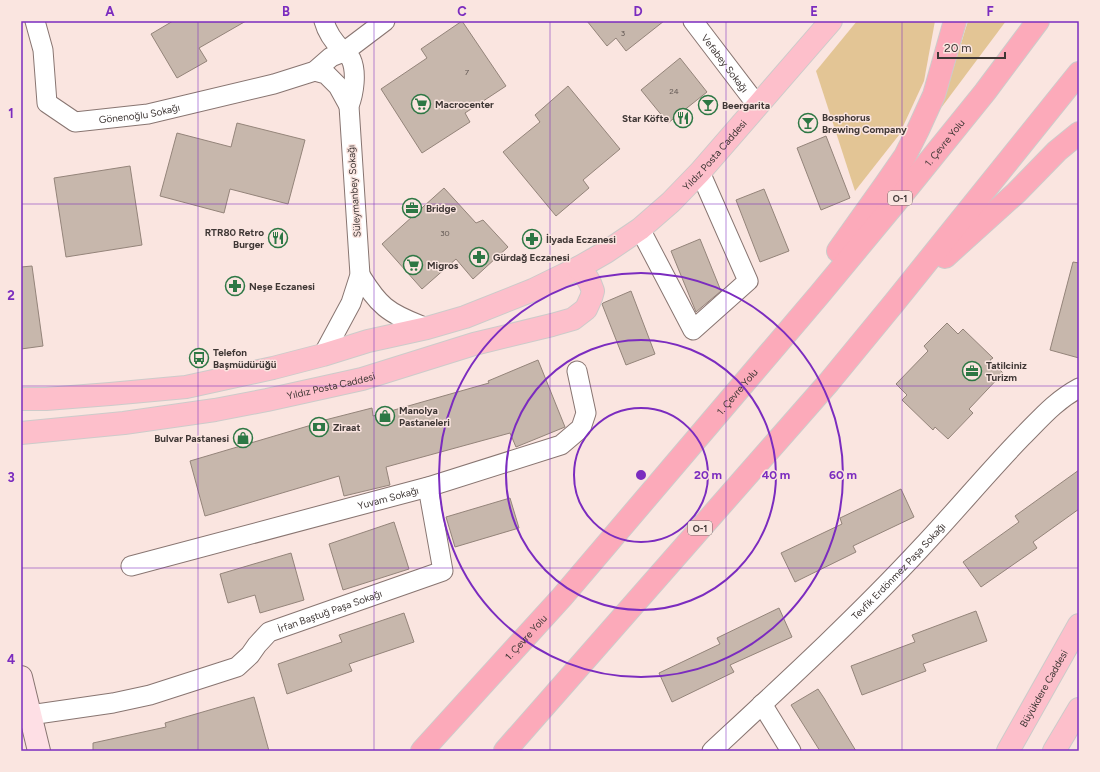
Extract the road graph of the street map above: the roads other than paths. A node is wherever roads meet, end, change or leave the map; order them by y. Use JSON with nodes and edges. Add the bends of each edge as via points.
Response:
{"nodes":[{"id":1,"x":35,"y":21,"type":"edge"},
{"id":2,"x":324,"y":21,"type":"edge"},
{"id":3,"x":385,"y":21,"type":"edge"},
{"id":4,"x":694,"y":21,"type":"edge"},
{"id":5,"x":831,"y":21,"type":"edge"},
{"id":6,"x":955,"y":21,"type":"edge"},
{"id":7,"x":1038,"y":21,"type":"edge"},
{"id":8,"x":344,"y":52,"type":"junction"},
{"id":9,"x":315,"y":71,"type":"junction"},
{"id":10,"x":1079,"y":73,"type":"edge"},
{"id":11,"x":757,"y":105,"type":"junction"},
{"id":12,"x":349,"y":106,"type":"junction"},
{"id":13,"x":1079,"y":133,"type":"edge"},
{"id":14,"x":700,"y":172,"type":"junction"},
{"id":15,"x":640,"y":228,"type":"junction"},
{"id":16,"x":578,"y":268,"type":"junction"},
{"id":17,"x":360,"y":275,"type":"junction"},
{"id":18,"x":894,"y":303,"type":"junction"},
{"id":19,"x":427,"y":328,"type":"junction"},
{"id":20,"x":323,"y":355,"type":"junction"},
{"id":21,"x":755,"y":369,"type":"junction"},
{"id":22,"x":577,"y":371,"type":"dead end"},
{"id":23,"x":1079,"y":388,"type":"edge"},
{"id":24,"x":21,"y":399,"type":"edge"},
{"id":25,"x":46,"y":399,"type":"junction"},
{"id":26,"x":21,"y":407,"type":"edge"},
{"id":27,"x":21,"y":433,"type":"edge"},
{"id":28,"x":428,"y":487,"type":"junction"},
{"id":29,"x":132,"y":566,"type":"dead end"},
{"id":30,"x":1079,"y":625,"type":"edge"},
{"id":31,"x":21,"y":677,"type":"edge"},
{"id":32,"x":762,"y":704,"type":"junction"},
{"id":33,"x":1079,"y":708,"type":"edge"},
{"id":34,"x":30,"y":715,"type":"junction"},
{"id":35,"x":39,"y":751,"type":"edge"},
{"id":36,"x":422,"y":751,"type":"edge"},
{"id":37,"x":505,"y":751,"type":"edge"},
{"id":38,"x":712,"y":751,"type":"edge"},
{"id":39,"x":791,"y":751,"type":"edge"},
{"id":40,"x":1008,"y":751,"type":"edge"},
{"id":41,"x":1054,"y":751,"type":"edge"}],
"edges":[{"from":1,"to":9,"type":"street","name":"Gönenoğlu Sokağı","via":[[43,50],[47,103],[75,122],[148,114],[274,84]]},
{"from":2,"to":8,"type":"street","name":"Süleymanbey Sokağı","via":[[325,27]]},
{"from":3,"to":8,"type":"street"},
{"from":4,"to":11,"type":"street","name":"Vefabey Sokağı"},
{"from":5,"to":11,"type":"main road","name":"Yıldız Posta Caddesi"},
{"from":6,"to":21,"type":"highway","via":[[934,95],[905,156]]},
{"from":7,"to":21,"type":"highway","name":"1. Çevre Yolu","number":"O-1","via":[[985,92],[901,196]]},
{"from":8,"to":9,"type":"street","via":[[331,57]]},
{"from":8,"to":12,"type":"street","name":"Süleymanbey Sokağı","via":[[352,60],[354,76]]},
{"from":9,"to":12,"type":"street","name":"Süleymanbey Sokağı","via":[[326,74],[338,86]]},
{"from":10,"to":18,"type":"highway","number":"O-1"},
{"from":11,"to":14,"type":"main road","name":"Yıldız Posta Caddesi"},
{"from":12,"to":17,"type":"street","name":"Süleymanbey Sokağı"},
{"from":13,"to":18,"type":"highway"},
{"from":14,"to":15,"type":"main road","name":"Yıldız Posta Caddesi","via":[[671,202]]},
{"from":14,"to":15,"type":"street","via":[[748,281],[693,330]]},
{"from":15,"to":16,"type":"main road","name":"Yıldız Posta Caddesi"},
{"from":16,"to":19,"type":"main road","name":"Yıldız Posta Caddesi","via":[[533,290],[464,317]]},
{"from":16,"to":27,"type":"main road","name":"Yıldız Posta Caddesi","via":[[584,273],[593,291],[586,309],[573,319],[474,344],[362,379],[267,400],[132,422]]},
{"from":17,"to":19,"type":"street","via":[[385,307]]},
{"from":17,"to":20,"type":"street","name":"Süleymanbey Sokağı","via":[[351,303]]},
{"from":18,"to":37,"type":"highway","number":"O-1","via":[[829,382]]},
{"from":19,"to":20,"type":"main road","name":"Yıldız Posta Caddesi","via":[[368,341]]},
{"from":20,"to":25,"type":"main road","name":"Yıldız Posta Caddesi","via":[[186,386]]},
{"from":21,"to":36,"type":"highway","name":"1. Çevre Yolu","number":"O-1","via":[[562,597]]},
{"from":22,"to":28,"type":"street","name":"Yuvam Sokağı","via":[[586,413],[581,428],[561,446]]},
{"from":23,"to":32,"type":"street","name":"Tevfik Erdönmez Paşa Sokağı","via":[[1053,404],[858,613]]},
{"from":24,"to":25,"type":"main road","name":"Yıldız Posta Caddesi"},
{"from":25,"to":26,"type":"main road"},
{"from":28,"to":29,"type":"street","name":"Yuvam Sokağı"},
{"from":28,"to":34,"type":"street","name":"İrfan Baştuğ Paşa Sokağı","via":[[443,571],[269,632],[237,668],[150,695]]},
{"from":30,"to":40,"type":"main road","name":"Büyükdere Caddesi"},
{"from":31,"to":34,"type":"main road"},
{"from":32,"to":38,"type":"street","name":"Tevfik Erdönmez Paşa Sokağı"},
{"from":32,"to":39,"type":"street"},
{"from":33,"to":41,"type":"main road"},
{"from":34,"to":35,"type":"main road"}]}
